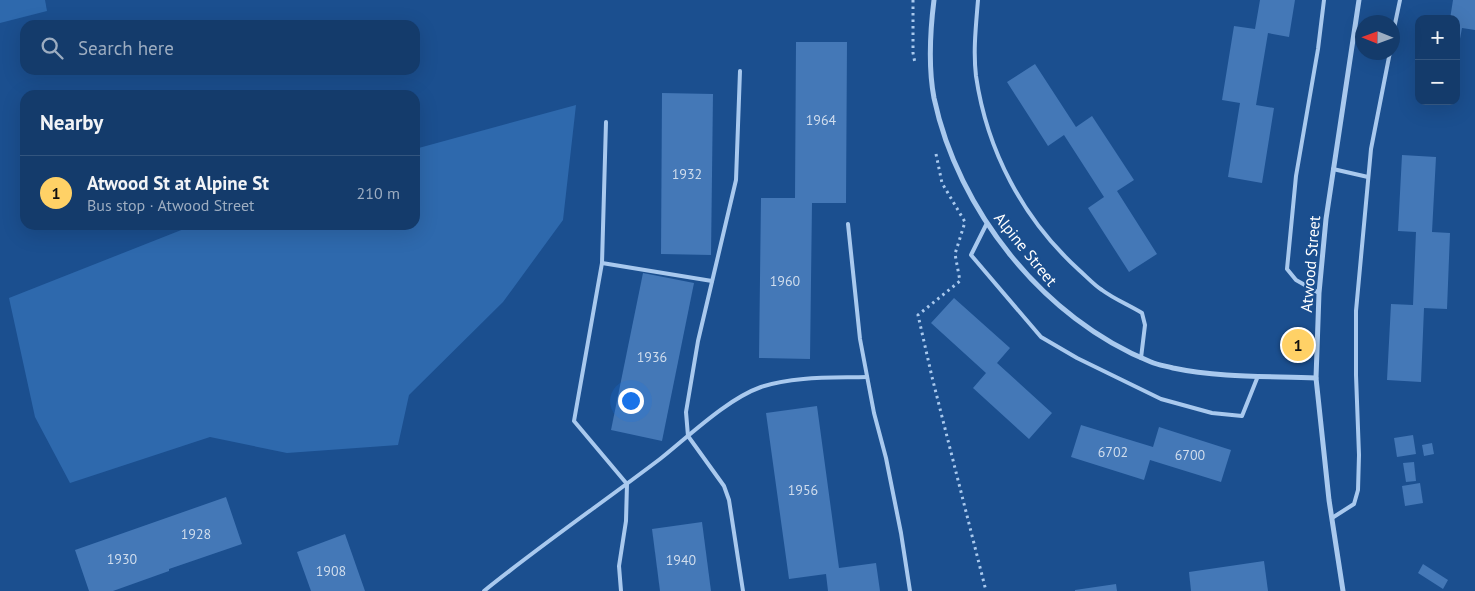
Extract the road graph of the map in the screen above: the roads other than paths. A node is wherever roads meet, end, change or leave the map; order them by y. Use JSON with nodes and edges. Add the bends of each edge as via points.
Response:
{"nodes":[{"id":1,"x":934,"y":0,"type":"edge"},
{"id":2,"x":978,"y":0,"type":"edge"},
{"id":3,"x":1324,"y":0,"type":"edge"},
{"id":4,"x":1359,"y":0,"type":"edge"},
{"id":5,"x":1400,"y":0,"type":"edge"},
{"id":6,"x":1397,"y":15,"type":"edge"},
{"id":7,"x":1388,"y":60,"type":"edge"},
{"id":8,"x":740,"y":71,"type":"dead end"},
{"id":9,"x":606,"y":122,"type":"dead end"},
{"id":10,"x":1333,"y":169,"type":"junction"},
{"id":11,"x":1368,"y":177,"type":"junction"},
{"id":12,"x":987,"y":223,"type":"junction"},
{"id":13,"x":848,"y":224,"type":"dead end"},
{"id":14,"x":602,"y":263,"type":"junction"},
{"id":15,"x":712,"y":280,"type":"junction"},
{"id":16,"x":1319,"y":293,"type":"junction"},
{"id":17,"x":1141,"y":358,"type":"junction"},
{"id":18,"x":1259,"y":375,"type":"junction"},
{"id":19,"x":867,"y":377,"type":"junction"},
{"id":20,"x":1316,"y":378,"type":"junction"},
{"id":21,"x":688,"y":436,"type":"junction"},
{"id":22,"x":627,"y":484,"type":"junction"},
{"id":23,"x":1332,"y":518,"type":"junction"},
{"id":24,"x":484,"y":591,"type":"edge"},
{"id":25,"x":621,"y":591,"type":"edge"},
{"id":26,"x":743,"y":591,"type":"edge"},
{"id":27,"x":910,"y":591,"type":"edge"},
{"id":28,"x":1343,"y":591,"type":"edge"}],
"edges":[{"from":1,"to":12,"type":"street","name":"Alpine Street","via":[[930,67],[934,98],[961,176]]},
{"from":2,"to":17,"type":"lane","via":[[976,74],[985,122],[1002,167],[1026,209],[1061,254],[1102,290],[1142,313],[1145,325]]},
{"from":3,"to":16,"type":"lane","via":[[1296,176],[1287,269],[1296,280]]},
{"from":4,"to":10,"type":"street","name":"Atwood Street"},
{"from":5,"to":6,"type":"lane"},
{"from":7,"to":11,"type":"lane"},
{"from":8,"to":15,"type":"lane","via":[[736,180]]},
{"from":9,"to":14,"type":"lane"},
{"from":10,"to":11,"type":"lane"},
{"from":10,"to":16,"type":"street","name":"Atwood Street"},
{"from":11,"to":23,"type":"lane","via":[[1356,311],[1358,490],[1354,504]]},
{"from":12,"to":17,"type":"street","name":"Alpine Street","via":[[1031,280],[1054,302],[1100,336]]},
{"from":12,"to":18,"type":"lane","via":[[971,255],[1042,337],[1078,358],[1161,399],[1212,413],[1242,416]]},
{"from":13,"to":19,"type":"lane"},
{"from":14,"to":15,"type":"lane"},
{"from":14,"to":22,"type":"lane","via":[[574,421]]},
{"from":15,"to":21,"type":"lane","via":[[686,412]]},
{"from":16,"to":20,"type":"street","name":"Atwood Street"},
{"from":17,"to":18,"type":"street","name":"Alpine Street","via":[[1204,373]]},
{"from":18,"to":20,"type":"street","name":"Alpine Street"},
{"from":19,"to":21,"type":"lane","via":[[810,379],[760,387]]},
{"from":19,"to":27,"type":"lane","via":[[901,533]]},
{"from":20,"to":23,"type":"street","name":"Atwood Street"},
{"from":21,"to":22,"type":"lane"},
{"from":21,"to":26,"type":"lane","via":[[724,486],[729,500]]},
{"from":22,"to":24,"type":"lane"},
{"from":22,"to":25,"type":"lane","via":[[626,521],[619,566]]},
{"from":23,"to":28,"type":"street","name":"Atwood Street"}]}
